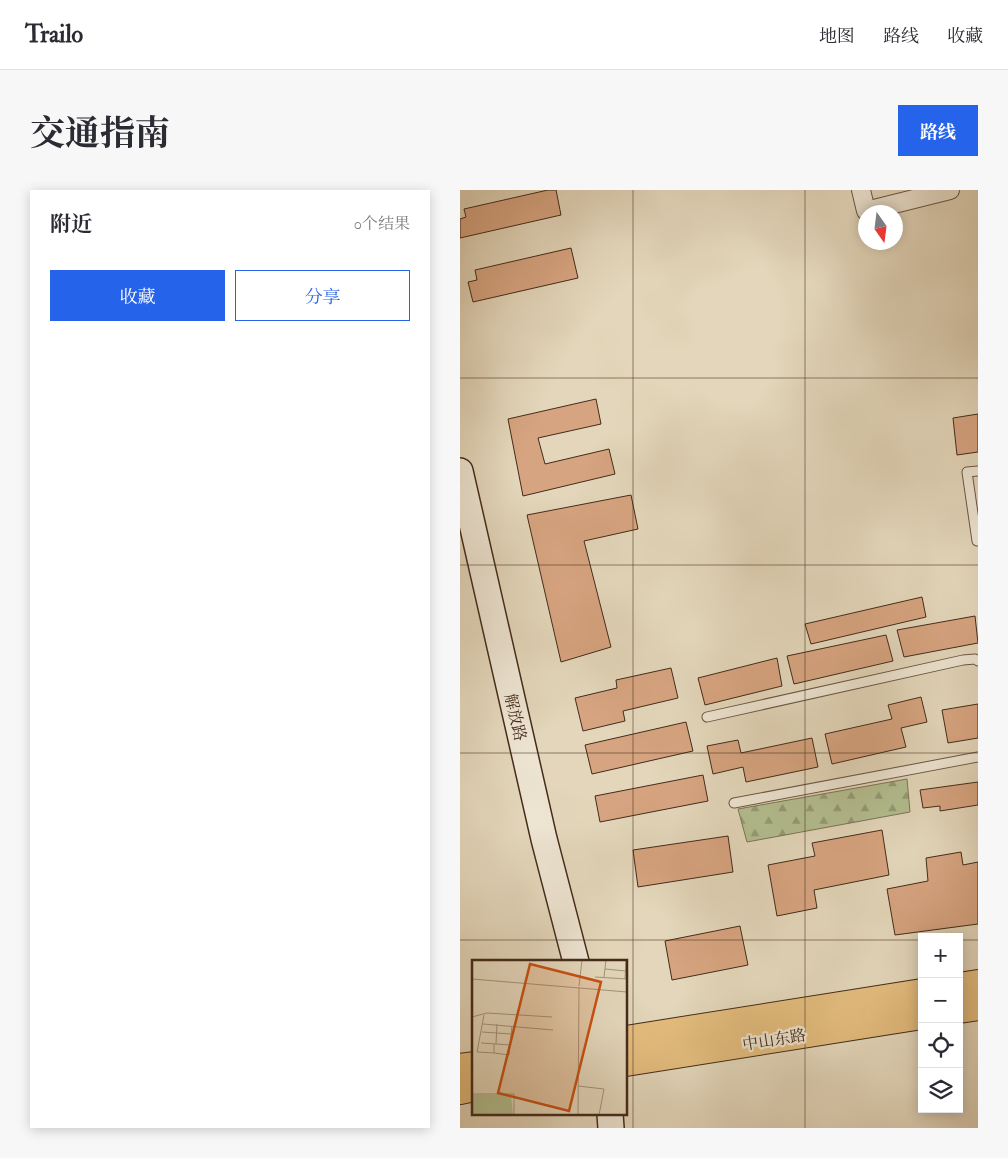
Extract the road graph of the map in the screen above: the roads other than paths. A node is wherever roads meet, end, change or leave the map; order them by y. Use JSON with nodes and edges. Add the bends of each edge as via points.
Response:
{"nodes":[{"id":1,"x":860,"y":190,"type":"edge"},
{"id":2,"x":950,"y":190,"type":"edge"},
{"id":3,"x":460,"y":471,"type":"edge"},
{"id":4,"x":978,"y":471,"type":"edge"},
{"id":5,"x":978,"y":542,"type":"edge"},
{"id":6,"x":978,"y":661,"type":"edge"},
{"id":7,"x":707,"y":717,"type":"dead end"},
{"id":8,"x":978,"y":757,"type":"edge"},
{"id":9,"x":734,"y":802,"type":"dead end"},
{"id":10,"x":575,"y":960,"type":"edge"},
{"id":11,"x":978,"y":984,"type":"edge"},
{"id":12,"x":963,"y":986,"type":"edge"},
{"id":13,"x":918,"y":994,"type":"edge"},
{"id":14,"x":978,"y":1006,"type":"edge"},
{"id":15,"x":963,"y":1008,"type":"edge"},
{"id":16,"x":918,"y":1016,"type":"edge"},
{"id":17,"x":628,"y":1040,"type":"edge"},
{"id":18,"x":628,"y":1062,"type":"edge"}],
"edges":[{"from":1,"to":2,"type":"street","via":[[866,211]]},
{"from":3,"to":10,"type":"street","name":"解放路","via":[[544,839]]},
{"from":4,"to":5,"type":"lane","via":[[967,472]]},
{"from":6,"to":7,"type":"lane","via":[[963,660]]},
{"from":8,"to":9,"type":"lane"},
{"from":11,"to":12,"type":"main road"},
{"from":13,"to":17,"type":"main road","name":"中山东路"},
{"from":14,"to":15,"type":"main road"},
{"from":16,"to":18,"type":"main road","name":"中山东路"}]}
